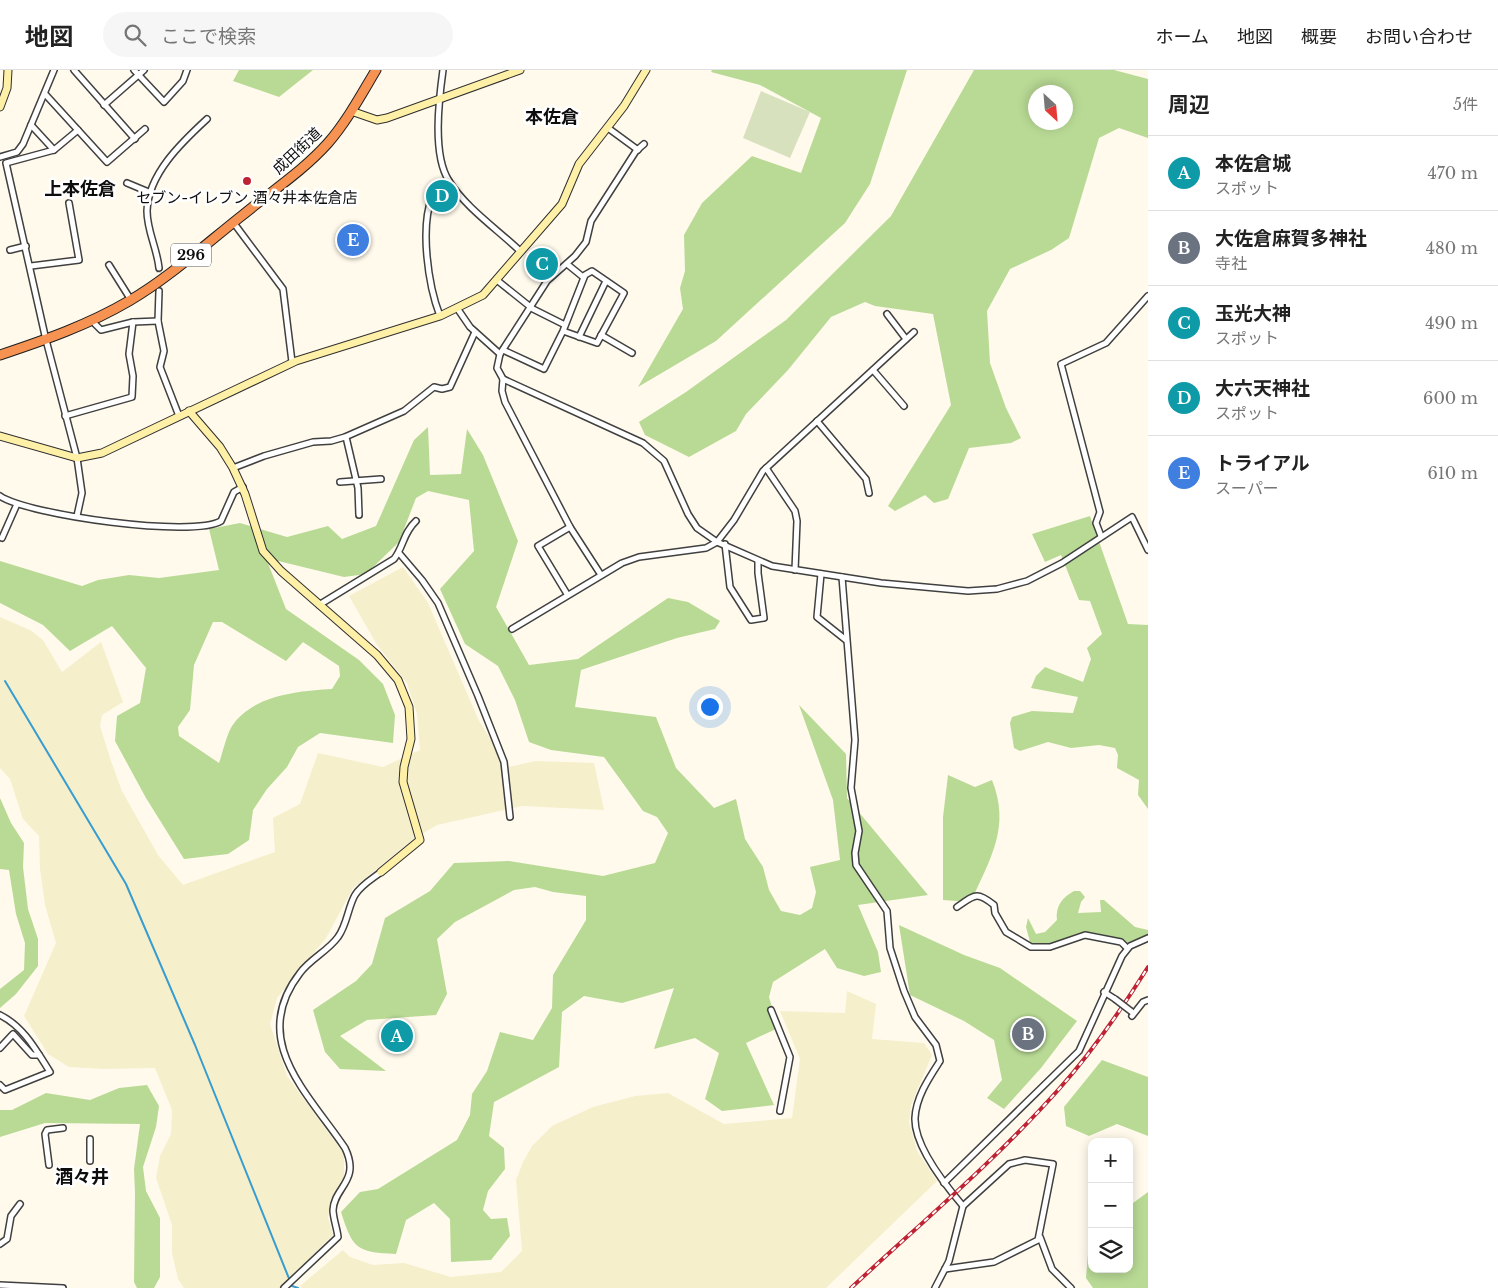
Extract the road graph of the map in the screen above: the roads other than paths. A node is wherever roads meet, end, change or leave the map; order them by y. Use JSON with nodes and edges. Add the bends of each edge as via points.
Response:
{"nodes":[{"id":1,"x":8,"y":70,"type":"edge"},
{"id":2,"x":54,"y":70,"type":"edge"},
{"id":3,"x":74,"y":70,"type":"edge"},
{"id":4,"x":144,"y":70,"type":"edge"},
{"id":5,"x":187,"y":70,"type":"edge"},
{"id":6,"x":376,"y":70,"type":"edge"},
{"id":7,"x":443,"y":70,"type":"edge"},
{"id":8,"x":520,"y":70,"type":"edge"},
{"id":9,"x":646,"y":70,"type":"edge"},
{"id":10,"x":136,"y":72,"type":"edge"},
{"id":11,"x":45,"y":94,"type":"junction"},
{"id":12,"x":439,"y":100,"type":"junction"},
{"id":13,"x":104,"y":105,"type":"junction"},
{"id":14,"x":0,"y":107,"type":"edge"},
{"id":15,"x":351,"y":111,"type":"junction"},
{"id":16,"x":207,"y":119,"type":"dead end"},
{"id":17,"x":32,"y":125,"type":"junction"},
{"id":18,"x":608,"y":128,"type":"junction"},
{"id":19,"x":145,"y":129,"type":"dead end"},
{"id":20,"x":78,"y":130,"type":"junction"},
{"id":21,"x":135,"y":139,"type":"junction"},
{"id":22,"x":644,"y":144,"type":"dead end"},
{"id":23,"x":54,"y":150,"type":"junction"},
{"id":24,"x":638,"y":150,"type":"junction"},
{"id":25,"x":0,"y":157,"type":"edge"},
{"id":26,"x":449,"y":181,"type":"junction"},
{"id":27,"x":128,"y":183,"type":"dead end"},
{"id":28,"x":151,"y":192,"type":"junction"},
{"id":29,"x":69,"y":203,"type":"dead end"},
{"id":30,"x":232,"y":222,"type":"junction"},
{"id":31,"x":26,"y":246,"type":"junction"},
{"id":32,"x":10,"y":250,"type":"dead end"},
{"id":33,"x":520,"y":251,"type":"junction"},
{"id":34,"x":567,"y":264,"type":"junction"},
{"id":35,"x":109,"y":265,"type":"dead end"},
{"id":36,"x":30,"y":266,"type":"junction"},
{"id":37,"x":158,"y":268,"type":"tunnel mouth"},
{"id":38,"x":583,"y":277,"type":"junction"},
{"id":39,"x":498,"y":281,"type":"junction"},
{"id":40,"x":606,"y":281,"type":"junction"},
{"id":41,"x":159,"y":291,"type":"tunnel mouth"},
{"id":42,"x":1148,"y":296,"type":"edge"},
{"id":43,"x":131,"y":300,"type":"junction"},
{"id":44,"x":529,"y":306,"type":"junction"},
{"id":45,"x":457,"y":308,"type":"junction"},
{"id":46,"x":887,"y":314,"type":"dead end"},
{"id":47,"x":440,"y":316,"type":"junction"},
{"id":48,"x":92,"y":321,"type":"junction"},
{"id":49,"x":158,"y":321,"type":"junction"},
{"id":50,"x":133,"y":322,"type":"junction"},
{"id":51,"x":565,"y":325,"type":"junction"},
{"id":52,"x":563,"y":331,"type":"junction"},
{"id":53,"x":475,"y":332,"type":"junction"},
{"id":54,"x":914,"y":332,"type":"dead end"},
{"id":55,"x":601,"y":335,"type":"junction"},
{"id":56,"x":579,"y":337,"type":"junction"},
{"id":57,"x":906,"y":339,"type":"junction"},
{"id":58,"x":46,"y":340,"type":"junction"},
{"id":59,"x":501,"y":352,"type":"junction"},
{"id":60,"x":632,"y":352,"type":"dead end"},
{"id":61,"x":0,"y":355,"type":"edge"},
{"id":62,"x":292,"y":362,"type":"junction"},
{"id":63,"x":873,"y":370,"type":"junction"},
{"id":64,"x":503,"y":379,"type":"junction"},
{"id":65,"x":904,"y":406,"type":"dead end"},
{"id":66,"x":189,"y":411,"type":"junction"},
{"id":67,"x":65,"y":416,"type":"junction"},
{"id":68,"x":179,"y":416,"type":"junction"},
{"id":69,"x":817,"y":421,"type":"junction"},
{"id":70,"x":0,"y":436,"type":"edge"},
{"id":71,"x":346,"y":437,"type":"junction"},
{"id":72,"x":77,"y":458,"type":"junction"},
{"id":73,"x":234,"y":468,"type":"junction"},
{"id":74,"x":766,"y":468,"type":"junction"},
{"id":75,"x":381,"y":479,"type":"dead end"},
{"id":76,"x":356,"y":481,"type":"junction"},
{"id":77,"x":340,"y":482,"type":"dead end"},
{"id":78,"x":243,"y":488,"type":"junction"},
{"id":79,"x":869,"y":494,"type":"dead end"},
{"id":80,"x":0,"y":496,"type":"edge"},
{"id":81,"x":17,"y":504,"type":"junction"},
{"id":82,"x":359,"y":515,"type":"dead end"},
{"id":83,"x":78,"y":516,"type":"junction"},
{"id":84,"x":416,"y":521,"type":"dead end"},
{"id":85,"x":570,"y":527,"type":"junction"},
{"id":86,"x":1101,"y":536,"type":"junction"},
{"id":87,"x":2,"y":538,"type":"dead end"},
{"id":88,"x":718,"y":542,"type":"junction"},
{"id":89,"x":725,"y":544,"type":"junction"},
{"id":90,"x":1148,"y":550,"type":"edge"},
{"id":91,"x":399,"y":553,"type":"junction"},
{"id":92,"x":758,"y":562,"type":"junction"},
{"id":93,"x":795,"y":570,"type":"junction"},
{"id":94,"x":601,"y":574,"type":"junction"},
{"id":95,"x":821,"y":574,"type":"junction"},
{"id":96,"x":842,"y":577,"type":"junction"},
{"id":97,"x":567,"y":594,"type":"junction"},
{"id":98,"x":319,"y":605,"type":"junction"},
{"id":99,"x":512,"y":629,"type":"dead end"},
{"id":100,"x":846,"y":640,"type":"junction"},
{"id":101,"x":510,"y":817,"type":"dead end"},
{"id":102,"x":381,"y":872,"type":"joint"},
{"id":103,"x":957,"y":907,"type":"dead end"},
{"id":104,"x":1148,"y":938,"type":"edge"},
{"id":105,"x":1127,"y":948,"type":"junction"},
{"id":106,"x":1104,"y":992,"type":"junction"},
{"id":107,"x":1148,"y":1000,"type":"edge"},
{"id":108,"x":771,"y":1010,"type":"dead end"},
{"id":109,"x":0,"y":1015,"type":"edge"},
{"id":110,"x":0,"y":1048,"type":"edge"},
{"id":111,"x":39,"y":1055,"type":"junction"},
{"id":112,"x":0,"y":1085,"type":"edge"},
{"id":113,"x":780,"y":1111,"type":"dead end"},
{"id":114,"x":63,"y":1128,"type":"dead end"},
{"id":115,"x":90,"y":1139,"type":"dead end"},
{"id":116,"x":90,"y":1161,"type":"dead end"},
{"id":117,"x":49,"y":1164,"type":"dead end"},
{"id":118,"x":944,"y":1183,"type":"junction"},
{"id":119,"x":20,"y":1204,"type":"dead end"},
{"id":120,"x":964,"y":1206,"type":"junction"},
{"id":121,"x":1040,"y":1237,"type":"junction"},
{"id":122,"x":0,"y":1244,"type":"edge"},
{"id":123,"x":945,"y":1269,"type":"junction"},
{"id":124,"x":0,"y":1285,"type":"edge"},
{"id":125,"x":63,"y":1288,"type":"edge"},
{"id":126,"x":284,"y":1288,"type":"edge"},
{"id":127,"x":935,"y":1288,"type":"edge"},
{"id":128,"x":1071,"y":1288,"type":"edge"}],
"edges":[{"from":1,"to":14,"type":"street","via":[[7,88]]},
{"from":2,"to":11,"type":"street"},
{"from":3,"to":13,"type":"street"},
{"from":4,"to":10,"type":"street"},
{"from":5,"to":10,"type":"street","via":[[183,81],[164,102]]},
{"from":6,"to":15,"type":"highway","number":"296"},
{"from":7,"to":12,"type":"street"},
{"from":8,"to":12,"type":"street"},
{"from":9,"to":18,"type":"street"},
{"from":10,"to":13,"type":"street"},
{"from":11,"to":17,"type":"street"},
{"from":11,"to":20,"type":"street"},
{"from":12,"to":15,"type":"street","via":[[377,120]]},
{"from":12,"to":26,"type":"street","via":[[440,152]]},
{"from":13,"to":21,"type":"street"},
{"from":15,"to":30,"type":"highway","name":"成田街道","number":"296","via":[[327,143],[294,174]]},
{"from":16,"to":28,"type":"street","via":[[172,154]]},
{"from":17,"to":23,"type":"street"},
{"from":17,"to":25,"type":"street","via":[[17,152]]},
{"from":18,"to":24,"type":"street"},
{"from":18,"to":33,"type":"street","via":[[579,164],[562,204]]},
{"from":19,"to":21,"type":"street"},
{"from":20,"to":21,"type":"street","via":[[107,162]]},
{"from":20,"to":23,"type":"street"},
{"from":22,"to":24,"type":"street"},
{"from":23,"to":31,"type":"street","via":[[6,163]]},
{"from":24,"to":34,"type":"street","via":[[591,221],[586,242]]},
{"from":26,"to":33,"type":"street"},
{"from":26,"to":47,"type":"street","via":[[432,196],[428,214],[426,263]]},
{"from":27,"to":28,"type":"street"},
{"from":28,"to":37,"type":"street","via":[[147,210],[149,229],[158,253]]},
{"from":29,"to":36,"type":"street","via":[[79,260]]},
{"from":30,"to":43,"type":"highway","name":"成田街道","number":"296"},
{"from":30,"to":62,"type":"street","via":[[283,289]]},
{"from":31,"to":32,"type":"street"},
{"from":31,"to":36,"type":"street"},
{"from":33,"to":39,"type":"street"},
{"from":34,"to":38,"type":"street"},
{"from":34,"to":44,"type":"street","via":[[547,281]]},
{"from":35,"to":43,"type":"street"},
{"from":36,"to":58,"type":"street"},
{"from":38,"to":40,"type":"street","via":[[592,271]]},
{"from":38,"to":51,"type":"street"},
{"from":39,"to":44,"type":"street"},
{"from":39,"to":45,"type":"street","via":[[483,295]]},
{"from":40,"to":55,"type":"street","via":[[624,293]]},
{"from":40,"to":56,"type":"street"},
{"from":41,"to":49,"type":"street"},
{"from":42,"to":86,"type":"street","via":[[1106,343],[1061,364],[1100,512],[1096,524]]},
{"from":43,"to":48,"type":"highway","name":"成田街道","number":"296"},
{"from":44,"to":51,"type":"street"},
{"from":44,"to":59,"type":"street"},
{"from":45,"to":47,"type":"street"},
{"from":45,"to":53,"type":"street"},
{"from":46,"to":57,"type":"street"},
{"from":47,"to":62,"type":"street"},
{"from":48,"to":50,"type":"street","via":[[101,330]]},
{"from":48,"to":58,"type":"highway","name":"成田街道","number":"296"},
{"from":49,"to":50,"type":"street"},
{"from":49,"to":68,"type":"street","via":[[164,351],[160,367]]},
{"from":50,"to":67,"type":"street","via":[[129,354],[132,396]]},
{"from":51,"to":52,"type":"street"},
{"from":52,"to":56,"type":"street"},
{"from":52,"to":59,"type":"street","via":[[544,369]]},
{"from":53,"to":59,"type":"street"},
{"from":53,"to":71,"type":"street","via":[[450,387],[434,387],[404,411]]},
{"from":54,"to":57,"type":"street"},
{"from":55,"to":56,"type":"street","via":[[597,343]]},
{"from":55,"to":60,"type":"street"},
{"from":57,"to":63,"type":"street"},
{"from":58,"to":61,"type":"highway","name":"成田街道","number":"296"},
{"from":58,"to":67,"type":"street"},
{"from":59,"to":64,"type":"street","via":[[497,368]]},
{"from":62,"to":66,"type":"street"},
{"from":63,"to":65,"type":"street"},
{"from":63,"to":69,"type":"street"},
{"from":64,"to":85,"type":"street","via":[[505,402]]},
{"from":64,"to":88,"type":"street","via":[[643,443],[664,461],[697,528]]},
{"from":66,"to":68,"type":"street"},
{"from":66,"to":73,"type":"street"},
{"from":67,"to":72,"type":"street"},
{"from":68,"to":72,"type":"street","via":[[102,453]]},
{"from":69,"to":74,"type":"street"},
{"from":69,"to":79,"type":"street","via":[[866,479]]},
{"from":70,"to":72,"type":"street"},
{"from":71,"to":73,"type":"street","via":[[312,442]]},
{"from":71,"to":76,"type":"street"},
{"from":72,"to":83,"type":"street","via":[[82,493]]},
{"from":73,"to":78,"type":"street"},
{"from":74,"to":88,"type":"street"},
{"from":74,"to":93,"type":"street","via":[[795,511]]},
{"from":75,"to":76,"type":"street"},
{"from":76,"to":77,"type":"street"},
{"from":76,"to":82,"type":"street"},
{"from":78,"to":83,"type":"street","via":[[234,492],[217,524],[175,528]]},
{"from":78,"to":98,"type":"street","via":[[263,551],[280,571]]},
{"from":80,"to":81,"type":"street"},
{"from":81,"to":83,"type":"street"},
{"from":81,"to":87,"type":"street"},
{"from":84,"to":91,"type":"street","via":[[407,530]]},
{"from":85,"to":94,"type":"street"},
{"from":85,"to":97,"type":"street","via":[[538,546]]},
{"from":86,"to":90,"type":"street","via":[[1132,517]]},
{"from":86,"to":96,"type":"street","via":[[1049,570],[997,590],[968,591]]},
{"from":88,"to":89,"type":"street"},
{"from":88,"to":94,"type":"street","via":[[706,548],[639,557]]},
{"from":89,"to":92,"type":"street"},
{"from":89,"to":92,"type":"street","via":[[730,587],[751,620],[764,618]]},
{"from":91,"to":98,"type":"street"},
{"from":91,"to":101,"type":"street","via":[[438,603],[478,696],[504,762]]},
{"from":92,"to":93,"type":"street"},
{"from":93,"to":95,"type":"street"},
{"from":94,"to":97,"type":"street"},
{"from":95,"to":96,"type":"street"},
{"from":95,"to":100,"type":"street","via":[[817,617]]},
{"from":96,"to":100,"type":"street"},
{"from":97,"to":99,"type":"street"},
{"from":98,"to":102,"type":"street","via":[[385,664],[401,684],[409,706],[411,739],[403,782],[420,840]]},
{"from":100,"to":118,"type":"street","via":[[855,740],[851,788],[859,831],[856,865],[886,911],[890,948],[904,991],[915,1017],[936,1045],[940,1058],[923,1089],[915,1118],[921,1142]]},
{"from":102,"to":126,"type":"street","via":[[356,894],[338,936],[298,975],[280,1018],[278,1033],[290,1068],[345,1148],[349,1172],[333,1210],[338,1237]]},
{"from":103,"to":105,"type":"street","via":[[981,895],[994,905],[1006,932],[1031,947],[1050,947],[1085,935],[1121,942]]},
{"from":104,"to":105,"type":"street"},
{"from":105,"to":106,"type":"street"},
{"from":106,"to":107,"type":"street","bridge":true,"via":[[1133,1014]]},
{"from":106,"to":118,"type":"street","via":[[1079,1051]]},
{"from":108,"to":113,"type":"street","via":[[790,1057]]},
{"from":109,"to":111,"type":"street","via":[[18,1026]]},
{"from":110,"to":111,"type":"street","via":[[13,1034],[32,1055]]},
{"from":111,"to":112,"type":"street","via":[[50,1072],[5,1090]]},
{"from":114,"to":117,"type":"street","via":[[48,1130],[45,1134]]},
{"from":115,"to":116,"type":"street"},
{"from":118,"to":120,"type":"street"},
{"from":119,"to":122,"type":"street","via":[[11,1216],[7,1239]]},
{"from":120,"to":121,"type":"street","via":[[1009,1164],[1025,1160],[1052,1164]]},
{"from":120,"to":123,"type":"street"},
{"from":121,"to":123,"type":"street","via":[[994,1262]]},
{"from":121,"to":128,"type":"street","via":[[1052,1269]]},
{"from":123,"to":127,"type":"street"},
{"from":124,"to":125,"type":"street"}]}
